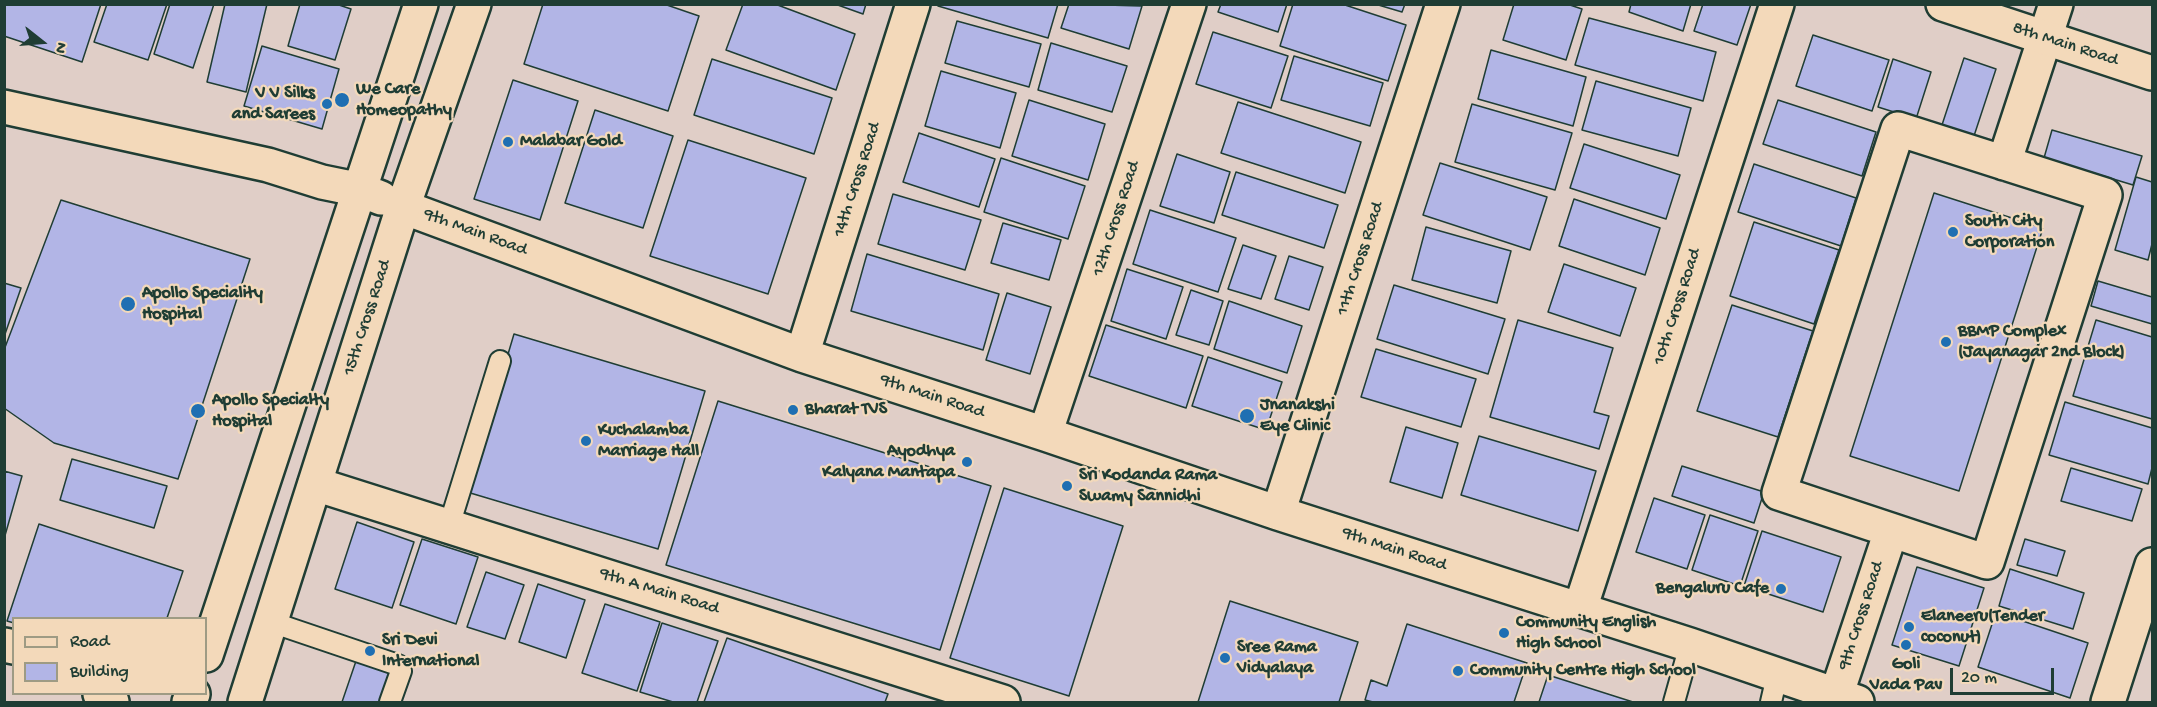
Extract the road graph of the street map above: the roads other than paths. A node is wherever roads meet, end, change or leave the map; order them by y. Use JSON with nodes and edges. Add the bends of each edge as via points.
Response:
{"nodes":[{"id":1,"x":422,"y":4,"type":"edge"},
{"id":2,"x":474,"y":4,"type":"edge"},
{"id":3,"x":913,"y":4,"type":"edge"},
{"id":4,"x":1189,"y":4,"type":"edge"},
{"id":5,"x":1443,"y":4,"type":"edge"},
{"id":6,"x":1777,"y":4,"type":"edge"},
{"id":7,"x":1943,"y":4,"type":"edge"},
{"id":8,"x":2056,"y":4,"type":"edge"},
{"id":9,"x":2045,"y":39,"type":"junction"},
{"id":10,"x":2152,"y":73,"type":"edge"},
{"id":11,"x":4,"y":107,"type":"edge"},
{"id":12,"x":2004,"y":163,"type":"junction"},
{"id":13,"x":361,"y":190,"type":"junction"},
{"id":14,"x":403,"y":207,"type":"junction"},
{"id":15,"x":802,"y":355,"type":"junction"},
{"id":16,"x":500,"y":361,"type":"dead end"},
{"id":17,"x":1046,"y":434,"type":"junction"},
{"id":18,"x":315,"y":484,"type":"junction"},
{"id":19,"x":1278,"y":513,"type":"junction"},
{"id":20,"x":449,"y":526,"type":"junction"},
{"id":21,"x":1891,"y":531,"type":"junction"},
{"id":22,"x":2152,"y":565,"type":"edge"},
{"id":23,"x":1580,"y":609,"type":"junction"},
{"id":24,"x":271,"y":622,"type":"junction"},
{"id":25,"x":1690,"y":645,"type":"junction"},
{"id":26,"x":207,"y":652,"type":"edge"},
{"id":27,"x":1774,"y":689,"type":"edge"},
{"id":28,"x":1842,"y":700,"type":"edge"},
{"id":29,"x":245,"y":702,"type":"edge"},
{"id":30,"x":390,"y":702,"type":"edge"},
{"id":31,"x":1003,"y":702,"type":"edge"},
{"id":32,"x":1674,"y":702,"type":"edge"},
{"id":33,"x":2108,"y":702,"type":"edge"}],
"edges":[{"from":1,"to":13,"type":"street"},
{"from":2,"to":14,"type":"street","name":"15th Cross Road"},
{"from":3,"to":15,"type":"street","name":"14th Cross Road"},
{"from":4,"to":17,"type":"street","name":"12th Cross Road"},
{"from":5,"to":19,"type":"street","name":"11th Cross Road"},
{"from":6,"to":23,"type":"street","name":"10th Cross Road"},
{"from":7,"to":9,"type":"street","name":"8th Main Road"},
{"from":8,"to":9,"type":"street"},
{"from":9,"to":10,"type":"street","name":"8th Main Road"},
{"from":9,"to":12,"type":"street"},
{"from":11,"to":13,"type":"street","name":"9th Main Road","via":[[268,165]]},
{"from":12,"to":21,"type":"street","via":[[2105,195],[1987,562]]},
{"from":12,"to":21,"type":"street","via":[[1898,129],[1779,493]]},
{"from":13,"to":14,"type":"street","name":"9th Main Road"},
{"from":13,"to":26,"type":"street"},
{"from":14,"to":15,"type":"street","name":"9th Main Road"},
{"from":14,"to":18,"type":"street","name":"15th Cross Road"},
{"from":15,"to":17,"type":"street","name":"9th Main Road"},
{"from":16,"to":20,"type":"lane"},
{"from":17,"to":19,"type":"street","name":"9th Main Road"},
{"from":18,"to":20,"type":"street","name":"9th A Main Road"},
{"from":18,"to":24,"type":"street","name":"15th Cross Road"},
{"from":19,"to":23,"type":"street","name":"9th Main Road"},
{"from":20,"to":31,"type":"street","name":"9th A Main Road"},
{"from":21,"to":28,"type":"street","name":"9th Cross Road"},
{"from":22,"to":33,"type":"street"},
{"from":23,"to":25,"type":"street","name":"9th Main Road"},
{"from":24,"to":29,"type":"street","name":"15th Cross Road"},
{"from":24,"to":30,"type":"lane","via":[[398,665],[401,671]]},
{"from":25,"to":27,"type":"street","name":"9th Main Road"},
{"from":25,"to":32,"type":"lane"},
{"from":27,"to":28,"type":"street","name":"9th Main Road"}]}
